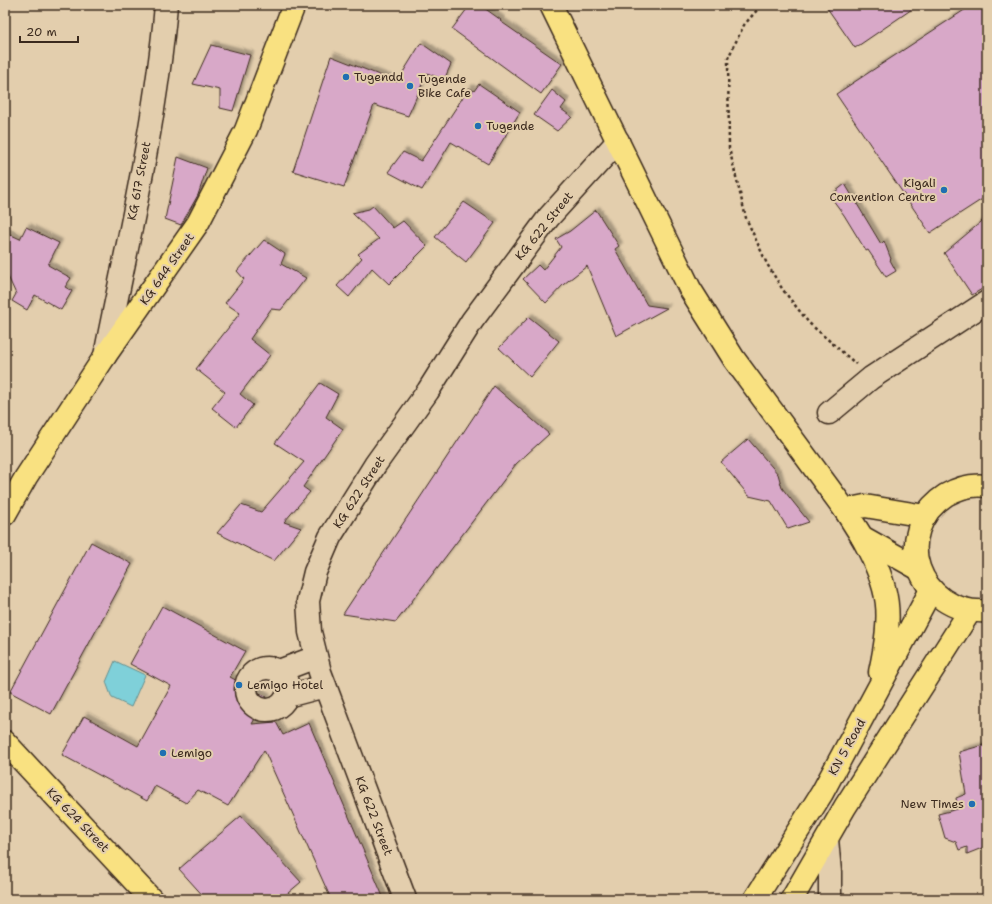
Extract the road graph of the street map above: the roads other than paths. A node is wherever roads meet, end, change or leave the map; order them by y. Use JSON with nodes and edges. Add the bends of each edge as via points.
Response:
{"nodes":[{"id":1,"x":166,"y":5,"type":"edge"},
{"id":2,"x":294,"y":5,"type":"edge"},
{"id":3,"x":551,"y":5,"type":"edge"},
{"id":4,"x":618,"y":141,"type":"junction"},
{"id":5,"x":987,"y":302,"type":"edge"},
{"id":6,"x":105,"y":356,"type":"junction"},
{"id":7,"x":829,"y":413,"type":"dead end"},
{"id":8,"x":987,"y":486,"type":"edge"},
{"id":9,"x":845,"y":510,"type":"junction"},
{"id":10,"x":5,"y":514,"type":"edge"},
{"id":11,"x":925,"y":516,"type":"junction"},
{"id":12,"x":862,"y":537,"type":"junction"},
{"id":13,"x":919,"y":569,"type":"junction"},
{"id":14,"x":930,"y":590,"type":"junction"},
{"id":15,"x":979,"y":611,"type":"edge"},
{"id":16,"x":316,"y":657,"type":"junction"},
{"id":17,"x":278,"y":671,"type":"junction"},
{"id":18,"x":325,"y":686,"type":"junction"},
{"id":19,"x":287,"y":696,"type":"junction"},
{"id":20,"x":873,"y":698,"type":"junction"},
{"id":21,"x":5,"y":742,"type":"edge"},
{"id":22,"x":822,"y":793,"type":"junction"},
{"id":23,"x":845,"y":807,"type":"junction"},
{"id":24,"x":827,"y":838,"type":"junction"},
{"id":25,"x":145,"y":897,"type":"edge"},
{"id":26,"x":405,"y":899,"type":"edge"},
{"id":27,"x":755,"y":899,"type":"edge"},
{"id":28,"x":792,"y":899,"type":"edge"},
{"id":29,"x":830,"y":899,"type":"edge"}],
"edges":[{"from":1,"to":6,"type":"street","name":"KG 617 Street","via":[[161,60]]},
{"from":2,"to":6,"type":"main road","name":"KG 644 Street","via":[[246,130],[198,223]]},
{"from":3,"to":4,"type":"main road"},
{"from":4,"to":9,"type":"main road","via":[[690,289],[734,359]]},
{"from":4,"to":16,"type":"street","name":"KG 622 Street","via":[[549,217],[518,257],[375,465],[330,537],[315,572],[308,601],[310,632]]},
{"from":5,"to":7,"type":"street","via":[[871,378]]},
{"from":6,"to":10,"type":"main road","name":"KG 644 Street","via":[[26,477]]},
{"from":8,"to":11,"type":"main road","via":[[967,486],[952,491],[939,500]]},
{"from":9,"to":11,"type":"main road","via":[[865,506]]},
{"from":9,"to":12,"type":"main road"},
{"from":11,"to":13,"type":"main road","via":[[916,540]]},
{"from":12,"to":13,"type":"main road"},
{"from":12,"to":20,"type":"main road","via":[[877,565],[888,597],[888,622]]},
{"from":13,"to":14,"type":"main road"},
{"from":14,"to":15,"type":"main road","via":[[955,607]]},
{"from":14,"to":20,"type":"main road","name":"KN 5 Road"},
{"from":15,"to":23,"type":"main road"},
{"from":16,"to":17,"type":"street"},
{"from":16,"to":18,"type":"street","name":"KG 622 Street"},
{"from":17,"to":19,"type":"street","via":[[287,682]]},
{"from":17,"to":19,"type":"street","via":[[265,668],[252,674],[246,686],[248,700],[259,709],[272,710],[279,707]]},
{"from":18,"to":19,"type":"street"},
{"from":18,"to":26,"type":"street","name":"KG 622 Street"},
{"from":20,"to":22,"type":"main road","name":"KN 5 Road"},
{"from":21,"to":25,"type":"main road","name":"KG 624 Street"},
{"from":22,"to":23,"type":"street"},
{"from":22,"to":27,"type":"main road","name":"KN 5 Road"},
{"from":23,"to":24,"type":"main road"},
{"from":24,"to":28,"type":"main road"},
{"from":24,"to":29,"type":"street"}]}
